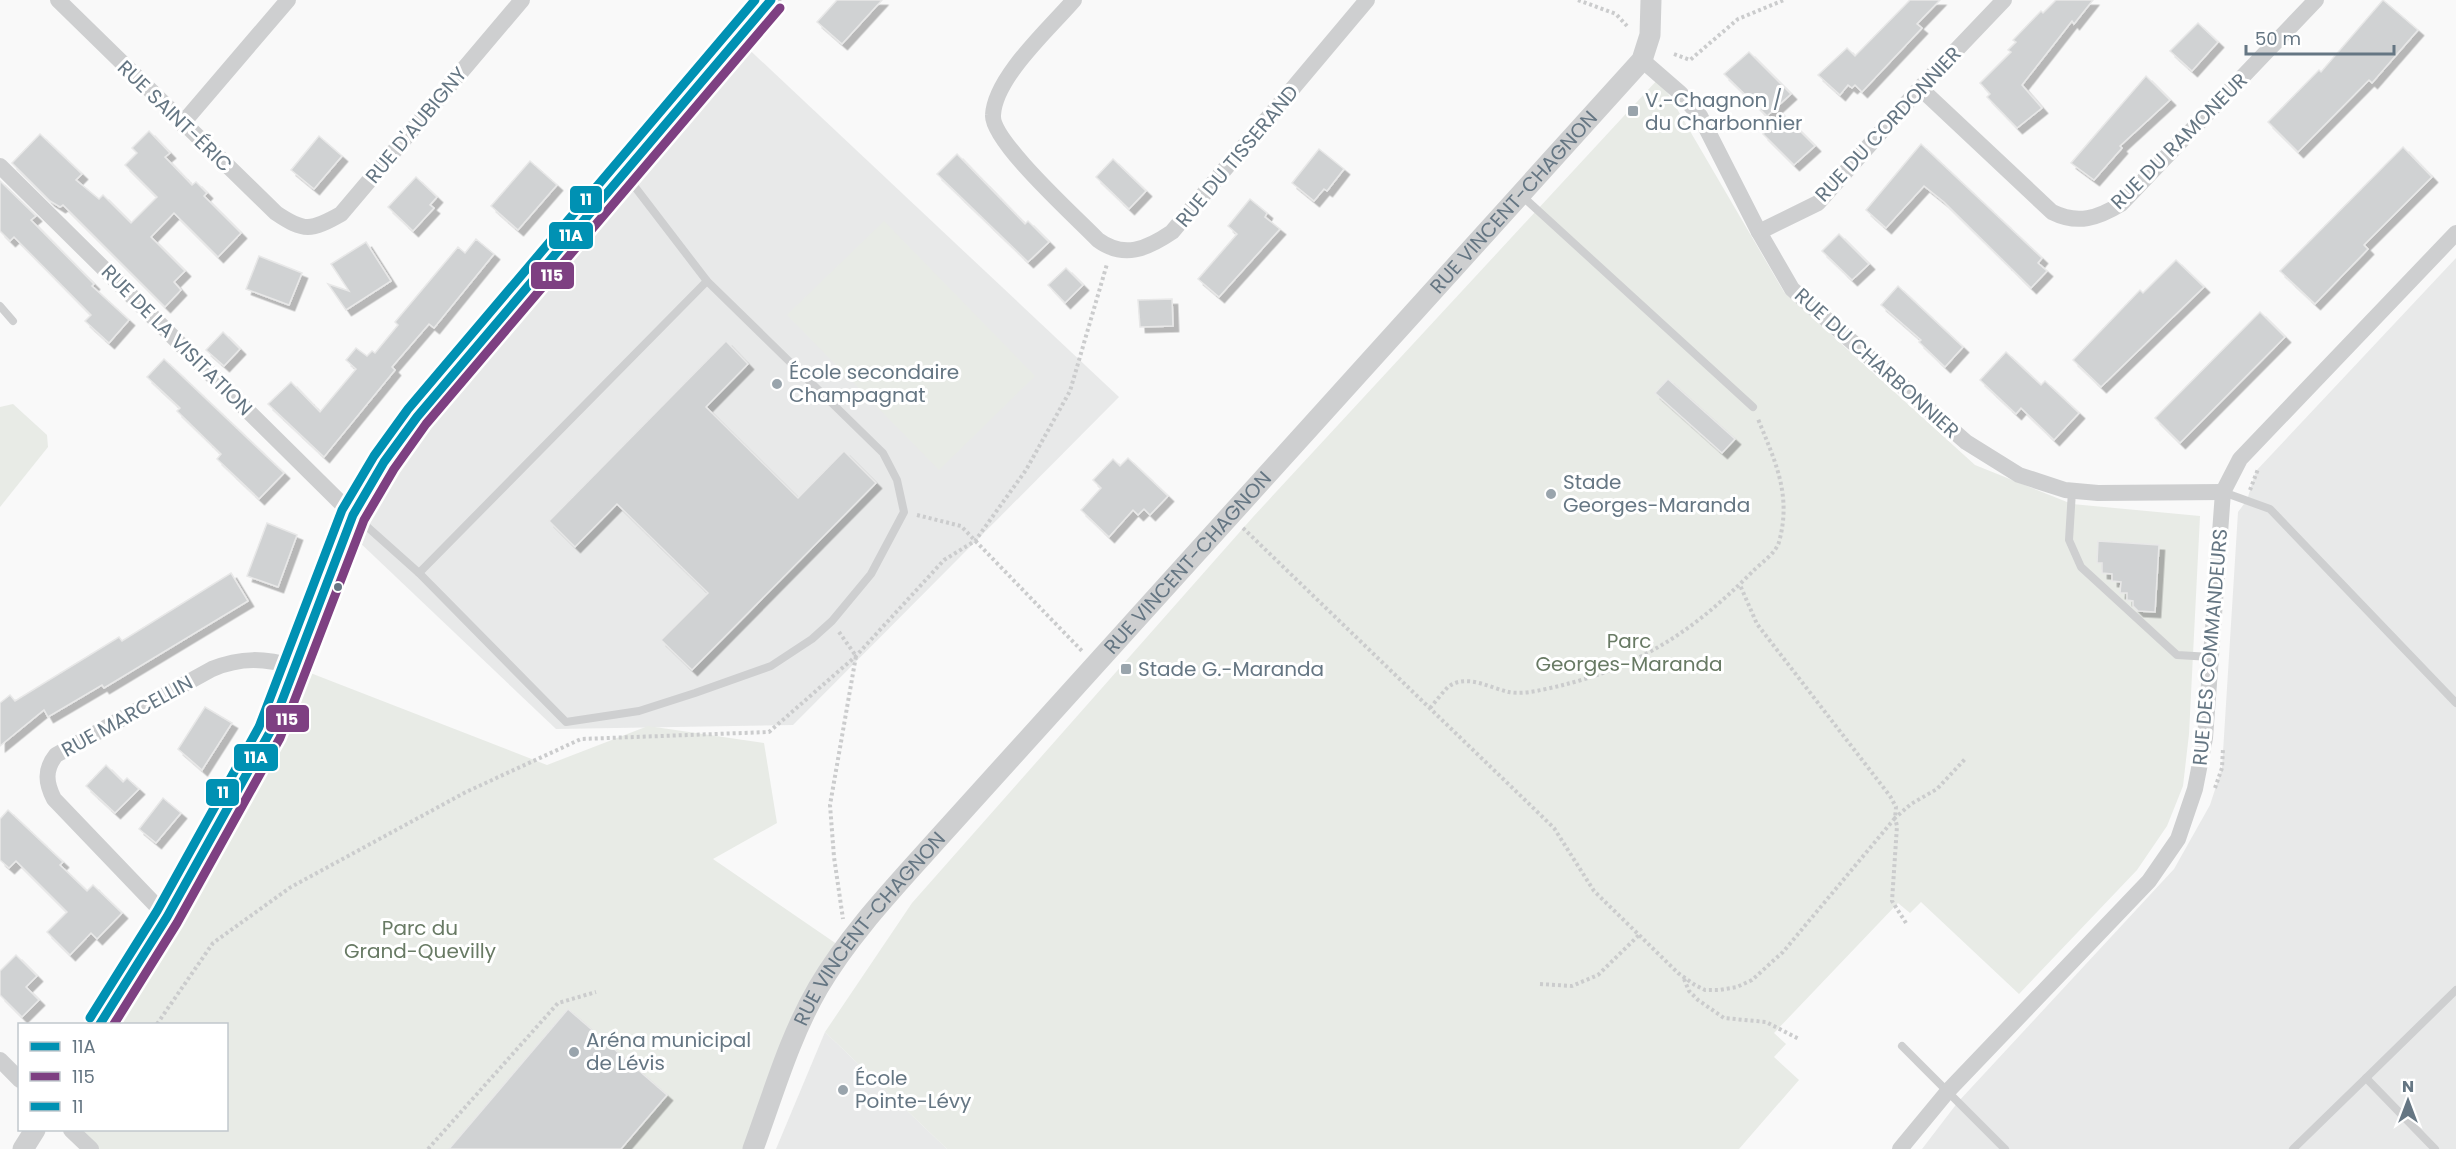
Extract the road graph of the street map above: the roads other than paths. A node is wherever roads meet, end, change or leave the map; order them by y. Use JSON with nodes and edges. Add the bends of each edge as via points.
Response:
{"nodes":[{"id":1,"x":58,"y":0,"type":"edge"},
{"id":2,"x":288,"y":0,"type":"edge"},
{"id":3,"x":522,"y":0,"type":"edge"},
{"id":4,"x":771,"y":0,"type":"edge"},
{"id":5,"x":1074,"y":0,"type":"edge"},
{"id":6,"x":1367,"y":0,"type":"edge"},
{"id":7,"x":1652,"y":0,"type":"edge"},
{"id":8,"x":2004,"y":0,"type":"edge"},
{"id":9,"x":2316,"y":0,"type":"edge"},
{"id":10,"x":1642,"y":60,"type":"junction"},
{"id":11,"x":1920,"y":88,"type":"junction"},
{"id":12,"x":182,"y":124,"type":"junction"},
{"id":13,"x":0,"y":166,"type":"edge"},
{"id":14,"x":625,"y":174,"type":"junction"},
{"id":15,"x":1521,"y":195,"type":"junction"},
{"id":16,"x":297,"y":228,"type":"joint"},
{"id":17,"x":1759,"y":232,"type":"junction"},
{"id":18,"x":2456,"y":233,"type":"edge"},
{"id":19,"x":706,"y":281,"type":"junction"},
{"id":20,"x":0,"y":306,"type":"edge"},
{"id":21,"x":13,"y":321,"type":"dead end"},
{"id":22,"x":1753,"y":407,"type":"road end"},
{"id":23,"x":2072,"y":491,"type":"junction"},
{"id":24,"x":2223,"y":492,"type":"junction"},
{"id":25,"x":353,"y":515,"type":"junction"},
{"id":26,"x":419,"y":573,"type":"junction"},
{"id":27,"x":2211,"y":657,"type":"junction"},
{"id":28,"x":295,"y":667,"type":"junction"},
{"id":29,"x":2456,"y":703,"type":"edge"},
{"id":30,"x":167,"y":917,"type":"junction"},
{"id":31,"x":2456,"y":990,"type":"edge"},
{"id":32,"x":101,"y":1023,"type":"edge"},
{"id":33,"x":1902,"y":1046,"type":"dead end"},
{"id":34,"x":0,"y":1060,"type":"edge"},
{"id":35,"x":18,"y":1078,"type":"edge"},
{"id":36,"x":2366,"y":1078,"type":"junction"},
{"id":37,"x":1948,"y":1091,"type":"junction"},
{"id":38,"x":34,"y":1131,"type":"edge"},
{"id":39,"x":72,"y":1131,"type":"edge"},
{"id":40,"x":23,"y":1149,"type":"edge"},
{"id":41,"x":91,"y":1149,"type":"edge"},
{"id":42,"x":753,"y":1149,"type":"edge"},
{"id":43,"x":1900,"y":1149,"type":"edge"},
{"id":44,"x":2005,"y":1149,"type":"edge"},
{"id":45,"x":2293,"y":1149,"type":"edge"},
{"id":46,"x":2435,"y":1149,"type":"edge"}],
"edges":[{"from":1,"to":12,"type":"street","name":"RUE SAINT-ÉRIC"},
{"from":2,"to":12,"type":"street"},
{"from":3,"to":16,"type":"street","name":"RUE D'AUBIGNY","via":[[340,214],[314,227]]},
{"from":4,"to":14,"type":"street"},
{"from":5,"to":6,"type":"street","name":"RUE DU TISSERAND","via":[[1008,76],[992,116],[998,134],[1011,151],[1098,240],[1111,249],[1128,250],[1151,246],[1172,232]]},
{"from":7,"to":10,"type":"street","name":"RUE VINCENT-CHAGNON","via":[[1650,35]]},
{"from":8,"to":11,"type":"street","name":"RUE DU CORDONNIER"},
{"from":9,"to":11,"type":"street","name":"RUE DU RAMONEUR","via":[[2121,204],[2087,220],[2066,219],[2052,212]]},
{"from":10,"to":15,"type":"street","name":"RUE VINCENT-CHAGNON"},
{"from":10,"to":17,"type":"street","name":"RUE DU CHARBONNIER","via":[[1700,116]]},
{"from":11,"to":17,"type":"street","name":"RUE DU CORDONNIER","via":[[1818,203]]},
{"from":12,"to":16,"type":"street","name":"RUE SAINT-ÉRIC"},
{"from":13,"to":25,"type":"street","name":"RUE DE LA VISITATION"},
{"from":14,"to":19,"type":"lane"},
{"from":14,"to":25,"type":"street","via":[[417,417],[384,462]]},
{"from":15,"to":22,"type":"lane"},
{"from":15,"to":42,"type":"street","name":"RUE VINCENT-CHAGNON","via":[[891,891],[844,949],[816,991],[791,1044]]},
{"from":17,"to":23,"type":"street","name":"RUE DU CHARBONNIER","via":[[1792,289],[1966,442],[2019,476]]},
{"from":18,"to":24,"type":"street","name":"RUE DES COMMANDEURS","via":[[2240,459]]},
{"from":19,"to":26,"type":"lane"},
{"from":19,"to":26,"type":"lane","via":[[883,453],[897,480],[904,512],[871,574],[832,621],[771,666],[639,711],[566,722]]},
{"from":20,"to":21,"type":"lane"},
{"from":23,"to":24,"type":"street","name":"RUE DU CHARBONNIER"},
{"from":23,"to":27,"type":"lane","via":[[2069,540],[2081,567],[2177,655]]},
{"from":24,"to":27,"type":"street","name":"RUE DES COMMANDEURS"},
{"from":24,"to":29,"type":"lane","via":[[2270,509]]},
{"from":25,"to":26,"type":"lane"},
{"from":25,"to":28,"type":"street"},
{"from":27,"to":37,"type":"street","name":"RUE DES COMMANDEURS","via":[[2205,738],[2195,789],[2178,839],[2149,881]]},
{"from":28,"to":30,"type":"street","via":[[270,732]]},
{"from":28,"to":30,"type":"street","name":"RUE MARCELLIN","via":[[274,660],[232,661],[56,755],[49,763],[48,786],[54,799]]},
{"from":30,"to":32,"type":"street"},
{"from":31,"to":36,"type":"lane"},
{"from":33,"to":37,"type":"lane"},
{"from":34,"to":35,"type":"street"},
{"from":36,"to":45,"type":"lane"},
{"from":36,"to":46,"type":"lane"},
{"from":37,"to":43,"type":"street","name":"RUE DES COMMANDEURS"},
{"from":37,"to":44,"type":"lane"},
{"from":38,"to":40,"type":"street"},
{"from":39,"to":41,"type":"street"}]}
